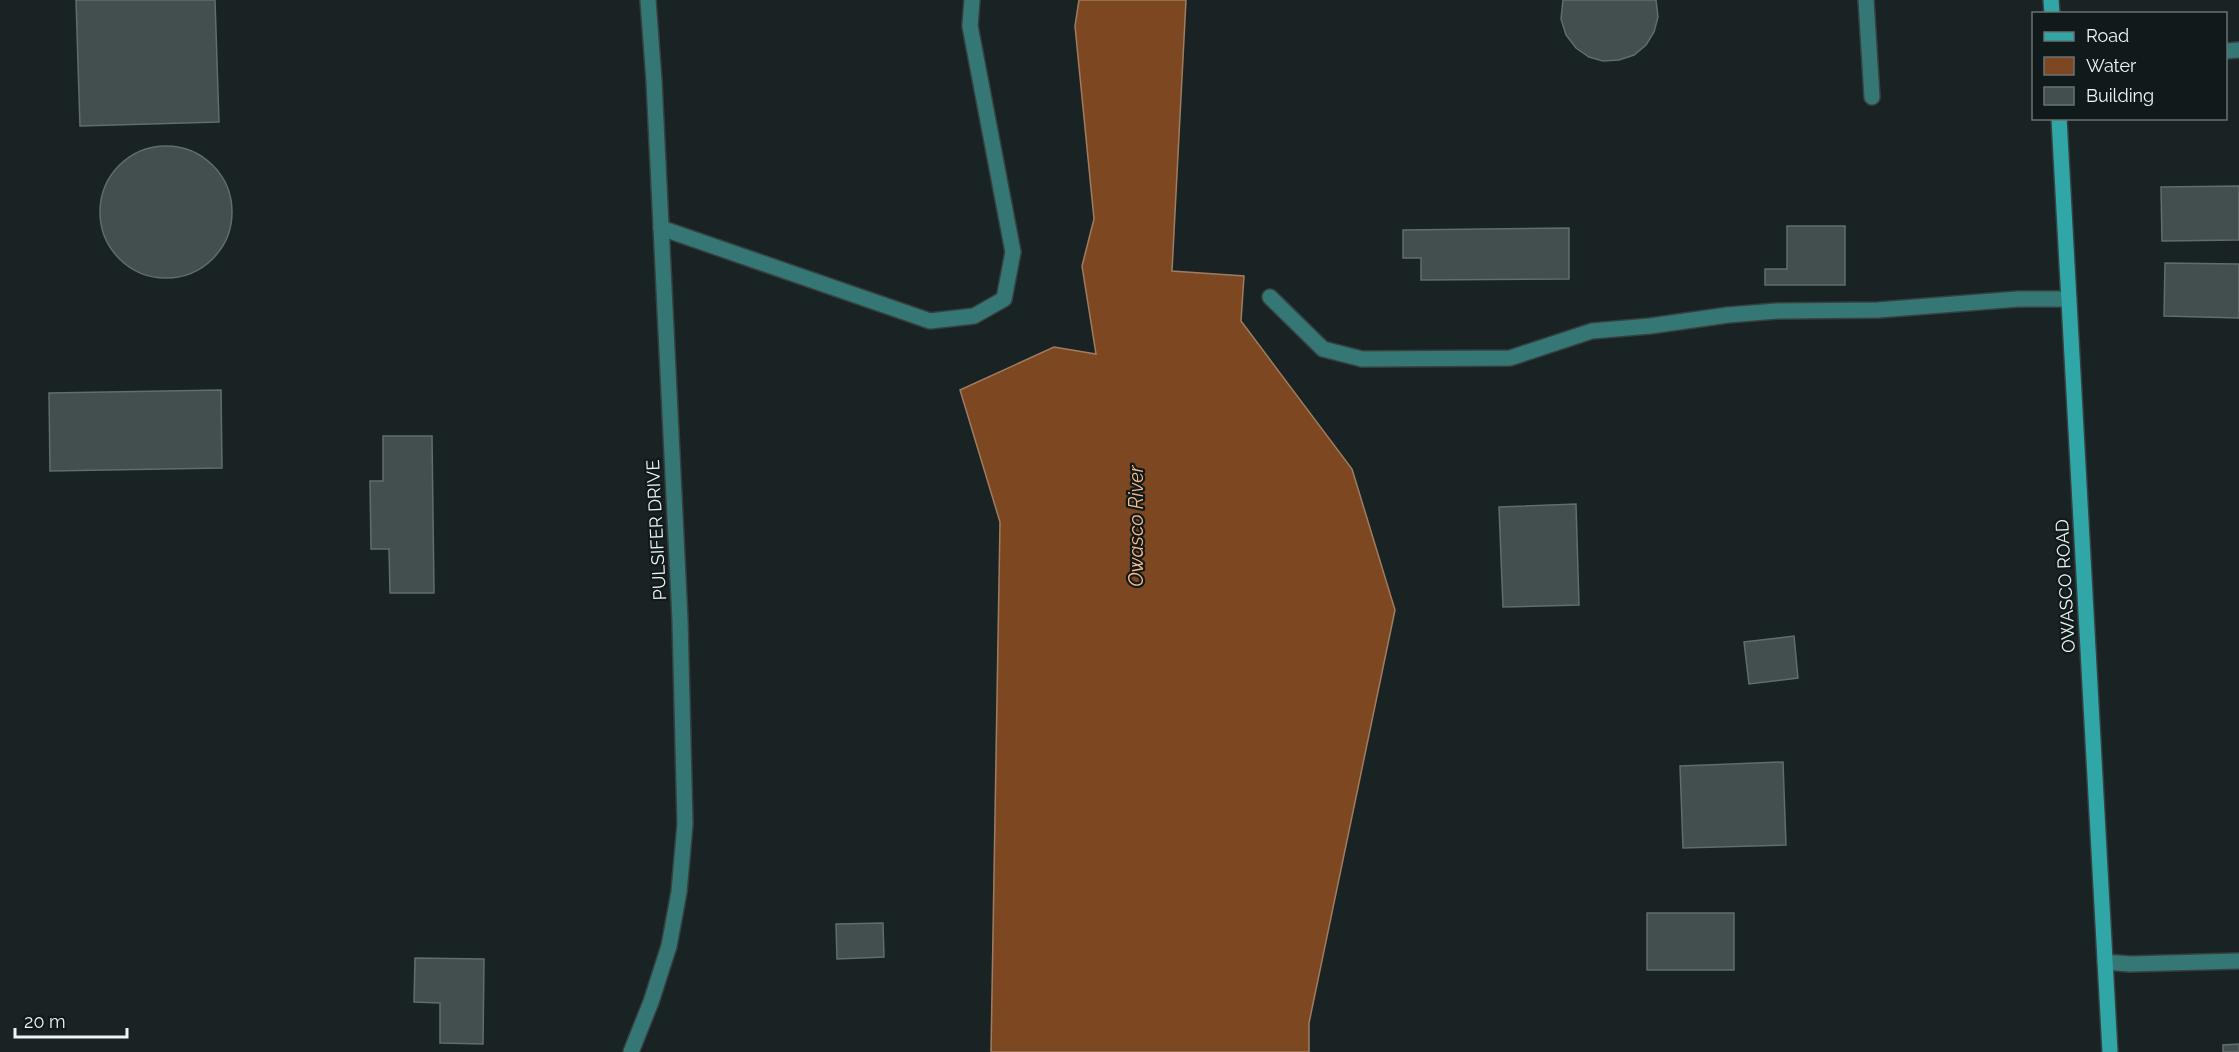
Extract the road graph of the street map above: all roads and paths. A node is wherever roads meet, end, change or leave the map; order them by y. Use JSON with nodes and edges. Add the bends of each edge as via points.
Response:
{"nodes":[{"id":1,"x":648,"y":0,"type":"edge"},
{"id":2,"x":972,"y":0,"type":"edge"},
{"id":3,"x":1866,"y":0,"type":"edge"},
{"id":4,"x":1872,"y":97,"type":"dead end"},
{"id":5,"x":2059,"y":120,"type":"edge"},
{"id":6,"x":661,"y":228,"type":"junction"},
{"id":7,"x":1270,"y":297,"type":"dead end"},
{"id":8,"x":2069,"y":299,"type":"junction"},
{"id":9,"x":2239,"y":961,"type":"edge"},
{"id":10,"x":2105,"y":962,"type":"junction"},
{"id":11,"x":632,"y":1052,"type":"edge"},
{"id":12,"x":2110,"y":1052,"type":"edge"}],
"edges":[{"from":1,"to":6,"type":"street","name":"PULSIFER DRIVE"},
{"from":2,"to":6,"type":"street","via":[[970,26],[1013,252],[1004,299],[974,315],[930,321]]},
{"from":3,"to":4,"type":"street"},
{"from":5,"to":8,"type":"main road","name":"OWASCO ROAD"},
{"from":6,"to":11,"type":"street","name":"PULSIFER DRIVE","via":[[680,620],[685,824],[669,946]]},
{"from":7,"to":8,"type":"street","via":[[1323,349],[1362,359],[1510,358],[1592,331],[1728,315]]},
{"from":8,"to":10,"type":"main road","name":"OWASCO ROAD"},
{"from":9,"to":10,"type":"street"},
{"from":10,"to":12,"type":"main road","name":"OWASCO ROAD"}]}
